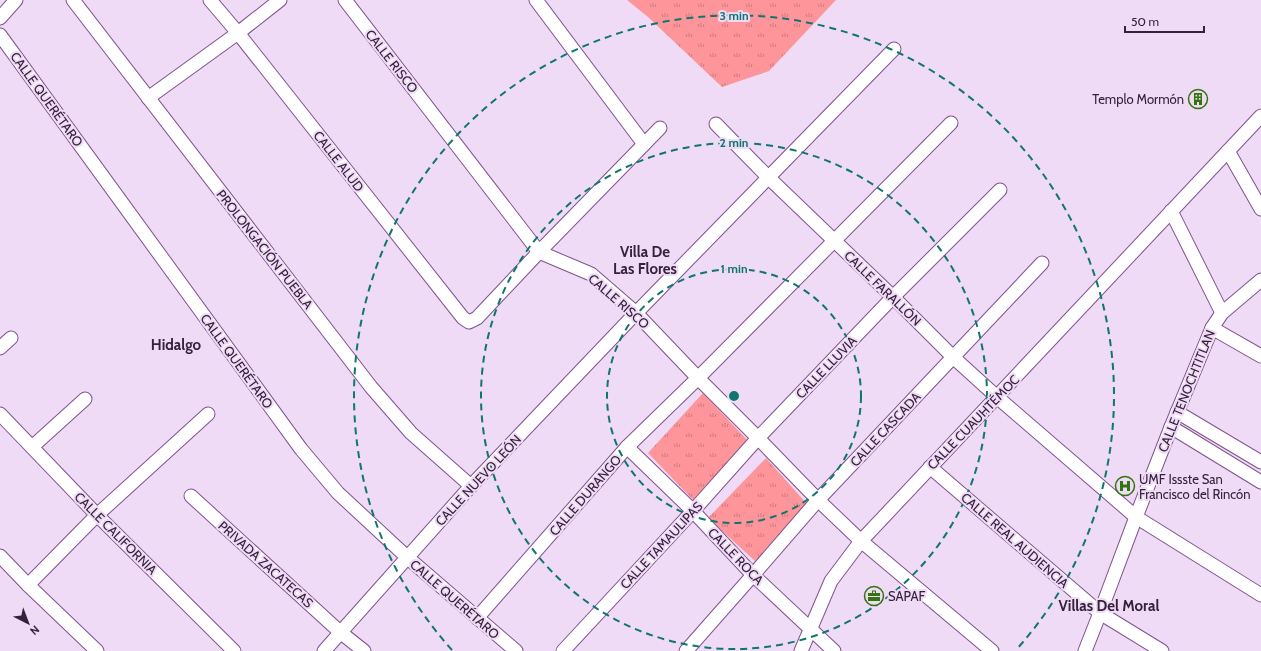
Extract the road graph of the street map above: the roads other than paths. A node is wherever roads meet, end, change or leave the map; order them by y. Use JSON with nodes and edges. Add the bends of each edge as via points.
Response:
{"nodes":[{"id":1,"x":16,"y":0,"type":"edge"},
{"id":2,"x":73,"y":0,"type":"edge"},
{"id":3,"x":210,"y":0,"type":"edge"},
{"id":4,"x":280,"y":0,"type":"edge"},
{"id":5,"x":345,"y":0,"type":"edge"},
{"id":6,"x":536,"y":0,"type":"edge"},
{"id":7,"x":0,"y":18,"type":"edge"},
{"id":8,"x":238,"y":33,"type":"junction"},
{"id":9,"x":0,"y":35,"type":"edge"},
{"id":10,"x":894,"y":49,"type":"dead end"},
{"id":11,"x":148,"y":98,"type":"junction"},
{"id":12,"x":1261,"y":116,"type":"edge"},
{"id":13,"x":951,"y":123,"type":"dead end"},
{"id":14,"x":716,"y":124,"type":"dead end"},
{"id":15,"x":660,"y":128,"type":"dead end"},
{"id":16,"x":644,"y":144,"type":"junction"},
{"id":17,"x":1228,"y":151,"type":"junction"},
{"id":18,"x":769,"y":178,"type":"junction"},
{"id":19,"x":1000,"y":190,"type":"dead end"},
{"id":20,"x":1261,"y":209,"type":"edge"},
{"id":21,"x":1171,"y":211,"type":"junction"},
{"id":22,"x":835,"y":241,"type":"junction"},
{"id":23,"x":539,"y":252,"type":"junction"},
{"id":24,"x":1042,"y":262,"type":"dead end"},
{"id":25,"x":1261,"y":280,"type":"edge"},
{"id":26,"x":893,"y":297,"type":"junction"},
{"id":27,"x":636,"y":313,"type":"junction"},
{"id":28,"x":1222,"y":313,"type":"junction"},
{"id":29,"x":1212,"y":328,"type":"junction"},
{"id":30,"x":11,"y":338,"type":"dead end"},
{"id":31,"x":0,"y":348,"type":"edge"},
{"id":32,"x":1261,"y":356,"type":"edge"},
{"id":33,"x":953,"y":357,"type":"junction"},
{"id":34,"x":698,"y":378,"type":"junction"},
{"id":35,"x":997,"y":398,"type":"junction"},
{"id":36,"x":85,"y":399,"type":"dead end"},
{"id":37,"x":1177,"y":412,"type":"junction"},
{"id":38,"x":0,"y":414,"type":"edge"},
{"id":39,"x":208,"y":414,"type":"dead end"},
{"id":40,"x":1171,"y":426,"type":"junction"},
{"id":41,"x":758,"y":438,"type":"junction"},
{"id":42,"x":32,"y":447,"type":"junction"},
{"id":43,"x":627,"y":447,"type":"junction"},
{"id":44,"x":1261,"y":462,"type":"edge"},
{"id":45,"x":930,"y":467,"type":"junction"},
{"id":46,"x":1261,"y":482,"type":"edge"},
{"id":47,"x":471,"y":486,"type":"junction"},
{"id":48,"x":191,"y":496,"type":"dead end"},
{"id":49,"x":818,"y":500,"type":"junction"},
{"id":50,"x":693,"y":511,"type":"junction"},
{"id":51,"x":98,"y":515,"type":"junction"},
{"id":52,"x":1136,"y":517,"type":"junction"},
{"id":53,"x":861,"y":541,"type":"junction"},
{"id":54,"x":0,"y":556,"type":"edge"},
{"id":55,"x":408,"y":558,"type":"junction"},
{"id":56,"x":754,"y":576,"type":"junction"},
{"id":57,"x":28,"y":585,"type":"junction"},
{"id":58,"x":1261,"y":595,"type":"edge"},
{"id":59,"x":1100,"y":613,"type":"junction"},
{"id":60,"x":477,"y":618,"type":"junction"},
{"id":61,"x":811,"y":630,"type":"junction"},
{"id":62,"x":340,"y":632,"type":"junction"},
{"id":63,"x":97,"y":651,"type":"edge"},
{"id":64,"x":234,"y":651,"type":"edge"},
{"id":65,"x":324,"y":651,"type":"edge"},
{"id":66,"x":364,"y":651,"type":"edge"},
{"id":67,"x":516,"y":651,"type":"edge"},
{"id":68,"x":563,"y":651,"type":"edge"},
{"id":69,"x":686,"y":651,"type":"edge"},
{"id":70,"x":801,"y":651,"type":"edge"},
{"id":71,"x":834,"y":651,"type":"edge"},
{"id":72,"x":992,"y":651,"type":"edge"},
{"id":73,"x":1085,"y":651,"type":"edge"},
{"id":74,"x":1162,"y":651,"type":"edge"}],
"edges":[{"from":1,"to":7,"type":"street"},
{"from":2,"to":11,"type":"street","name":"PROLONGACIÓN PUEBLA"},
{"from":3,"to":8,"type":"street","name":"CALLE ALUD"},
{"from":4,"to":8,"type":"street"},
{"from":5,"to":23,"type":"street","name":"CALLE RISCO"},
{"from":6,"to":16,"type":"street"},
{"from":8,"to":11,"type":"street"},
{"from":8,"to":23,"type":"street","name":"CALLE ALUD","via":[[463,318],[469,322],[477,318]]},
{"from":9,"to":55,"type":"street","name":"CALLE QUERÉTARO","via":[[302,449],[338,493]]},
{"from":10,"to":18,"type":"street","name":"CALLE NUEVO LEÓN"},
{"from":11,"to":47,"type":"street","name":"PROLONGACIÓN PUEBLA","via":[[371,387],[411,433]]},
{"from":12,"to":17,"type":"street","name":"CALLE CUAUHTÉMOC"},
{"from":13,"to":22,"type":"street","name":"CALLE DURANGO"},
{"from":14,"to":18,"type":"street","name":"CALLE FARALLÓN"},
{"from":15,"to":16,"type":"street"},
{"from":16,"to":23,"type":"street"},
{"from":17,"to":20,"type":"street"},
{"from":17,"to":21,"type":"street","name":"CALLE CUAUHTÉMOC"},
{"from":18,"to":22,"type":"street","name":"CALLE FARALLÓN"},
{"from":18,"to":27,"type":"street","name":"CALLE NUEVO LEÓN"},
{"from":19,"to":26,"type":"street","name":"CALLE LLUVIA"},
{"from":21,"to":28,"type":"street"},
{"from":21,"to":35,"type":"street","name":"CALLE CUAUHTÉMOC"},
{"from":22,"to":26,"type":"street","name":"CALLE FARALLÓN"},
{"from":22,"to":34,"type":"street","name":"CALLE DURANGO"},
{"from":23,"to":27,"type":"street","name":"CALLE RISCO","via":[[591,274]]},
{"from":24,"to":33,"type":"street","name":"CALLE CASCADA"},
{"from":25,"to":28,"type":"street","name":"CALLE TENOCHTITLAN"},
{"from":26,"to":33,"type":"street","name":"CALLE FARALLÓN"},
{"from":26,"to":41,"type":"street","name":"CALLE LLUVIA"},
{"from":27,"to":34,"type":"street","name":"CALLE RISCO"},
{"from":27,"to":47,"type":"street","name":"CALLE NUEVO LEÓN"},
{"from":28,"to":29,"type":"street","name":"CALLE TENOCHTITLAN"},
{"from":29,"to":32,"type":"street"},
{"from":29,"to":37,"type":"street","name":"CALLE TENOCHTITLAN"},
{"from":30,"to":31,"type":"street"},
{"from":33,"to":35,"type":"street","name":"CALLE FARALLÓN"},
{"from":33,"to":49,"type":"street","name":"CALLE CASCADA"},
{"from":34,"to":41,"type":"street","name":"CALLE RISCO"},
{"from":34,"to":43,"type":"street","name":"CALLE DURANGO"},
{"from":35,"to":45,"type":"street","name":"CALLE CUAUHTÉMOC"},
{"from":35,"to":52,"type":"street","name":"CALLE FARALLÓN"},
{"from":36,"to":42,"type":"street"},
{"from":37,"to":40,"type":"street","name":"CALLE TENOCHTITLAN"},
{"from":37,"to":44,"type":"street"},
{"from":38,"to":42,"type":"street","name":"CALLE CALIFORNIA"},
{"from":39,"to":51,"type":"street"},
{"from":40,"to":46,"type":"street"},
{"from":40,"to":52,"type":"street","name":"CALLE TENOCHTITLAN"},
{"from":41,"to":49,"type":"street","name":"CALLE RISCO"},
{"from":41,"to":50,"type":"street","name":"CALLE TAMAULIPAS"},
{"from":42,"to":51,"type":"street","name":"CALLE CALIFORNIA"},
{"from":43,"to":50,"type":"street","name":"CALLE ROCA"},
{"from":43,"to":60,"type":"street","name":"CALLE DURANGO"},
{"from":45,"to":53,"type":"street","name":"CALLE CUAUHTÉMOC"},
{"from":45,"to":59,"type":"street","name":"CALLE REAL AUDIENCIA"},
{"from":47,"to":55,"type":"street","name":"CALLE NUEVO LEÓN"},
{"from":48,"to":62,"type":"street","name":"PRIVADA ZACATECAS"},
{"from":49,"to":53,"type":"street","name":"CALLE RISCO"},
{"from":49,"to":56,"type":"street","name":"CALLE CASCADA"},
{"from":50,"to":56,"type":"street","name":"CALLE ROCA"},
{"from":50,"to":68,"type":"street","name":"CALLE TAMAULIPAS"},
{"from":51,"to":57,"type":"street"},
{"from":51,"to":64,"type":"street","name":"CALLE CALIFORNIA"},
{"from":52,"to":58,"type":"street","name":"CALLE FARALLÓN"},
{"from":52,"to":59,"type":"street","name":"CALLE TENOCHTITLAN"},
{"from":53,"to":61,"type":"street","name":"CALLE CUAUHTÉMOC","via":[[831,581]]},
{"from":53,"to":72,"type":"street","name":"CALLE RISCO"},
{"from":54,"to":57,"type":"street"},
{"from":55,"to":60,"type":"street","name":"CALLE QUERÉTARO"},
{"from":55,"to":62,"type":"street","name":"CALLE NUEVO LEÓN"},
{"from":56,"to":61,"type":"street","name":"CALLE ROCA"},
{"from":56,"to":69,"type":"street","name":"CALLE CASCADA"},
{"from":57,"to":63,"type":"street"},
{"from":59,"to":73,"type":"street","name":"CALLE TENOCHTITLAN"},
{"from":59,"to":74,"type":"street","name":"CALLE REAL AUDIENCIA"},
{"from":60,"to":67,"type":"street","name":"CALLE QUERÉTARO"},
{"from":61,"to":70,"type":"street","name":"CALLE CUAUHTÉMOC"},
{"from":61,"to":71,"type":"street","name":"CALLE ROCA"},
{"from":62,"to":65,"type":"street","name":"CALLE NUEVO LEÓN"},
{"from":62,"to":66,"type":"street","name":"PRIVADA ZACATECAS"}]}
